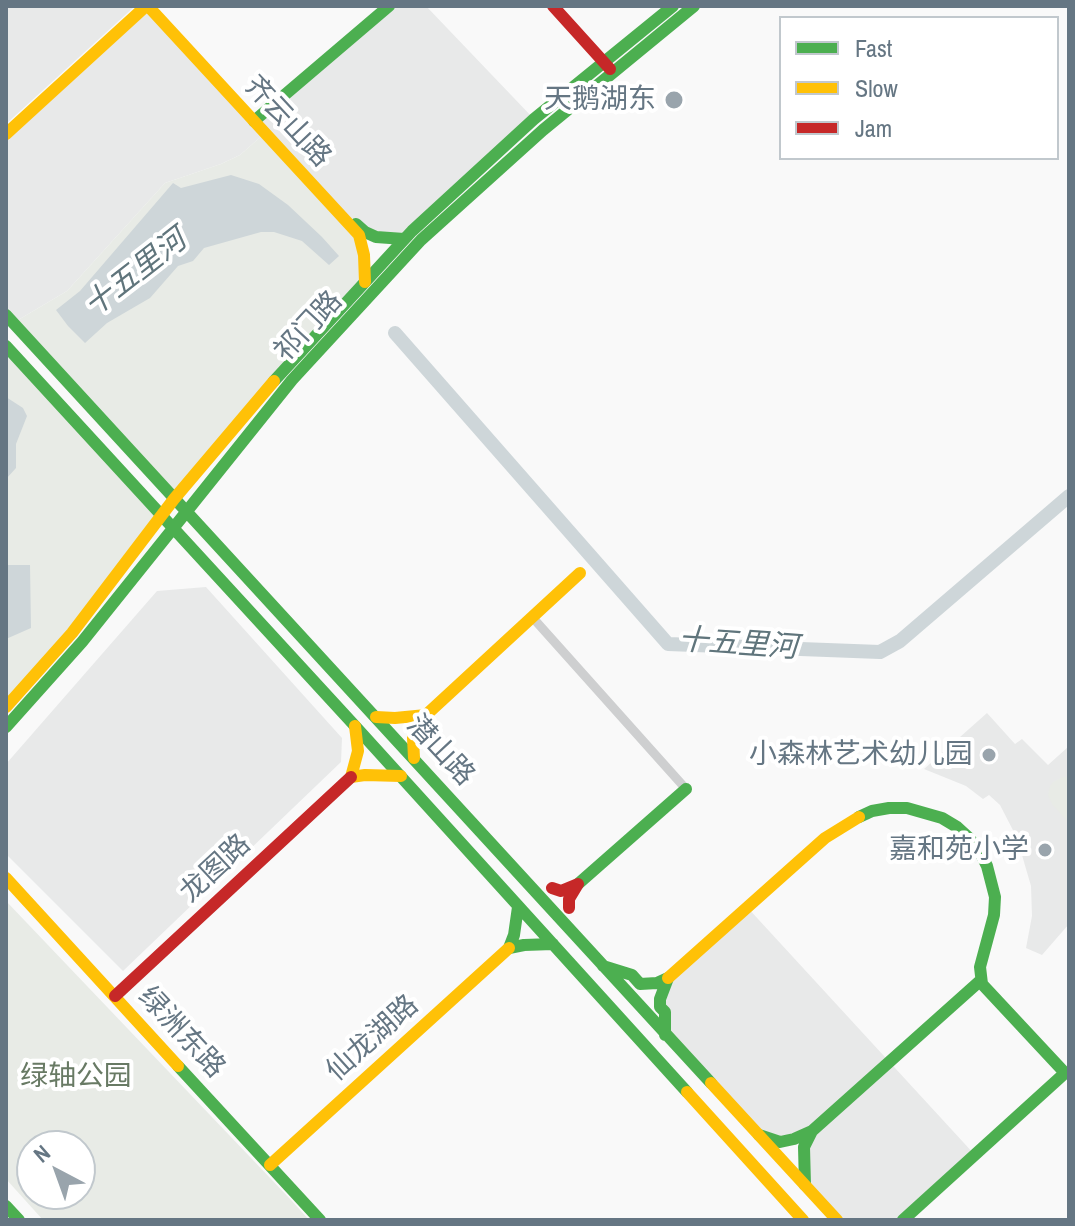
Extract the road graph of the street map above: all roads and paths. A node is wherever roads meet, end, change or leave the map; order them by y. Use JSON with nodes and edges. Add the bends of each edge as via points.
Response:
{"nodes":[{"id":1,"x":147,"y":6,"type":"edge"},
{"id":2,"x":156,"y":6,"type":"edge"},
{"id":3,"x":383,"y":6,"type":"edge"},
{"id":4,"x":389,"y":6,"type":"edge"},
{"id":5,"x":553,"y":6,"type":"edge"},
{"id":6,"x":563,"y":6,"type":"edge"},
{"id":7,"x":673,"y":6,"type":"edge"},
{"id":8,"x":694,"y":6,"type":"edge"},
{"id":9,"x":611,"y":65,"type":"junction"},
{"id":10,"x":255,"y":118,"type":"junction"},
{"id":11,"x":6,"y":134,"type":"edge"},
{"id":12,"x":404,"y":239,"type":"junction"},
{"id":13,"x":365,"y":282,"type":"junction"},
{"id":14,"x":6,"y":315,"type":"edge"},
{"id":15,"x":6,"y":346,"type":"edge"},
{"id":16,"x":174,"y":499,"type":"junction"},
{"id":17,"x":186,"y":512,"type":"junction"},
{"id":18,"x":162,"y":516,"type":"junction"},
{"id":19,"x":173,"y":527,"type":"junction"},
{"id":20,"x":580,"y":573,"type":"dead end"},
{"id":21,"x":533,"y":618,"type":"junction"},
{"id":22,"x":6,"y":707,"type":"edge"},
{"id":23,"x":426,"y":715,"type":"junction"},
{"id":24,"x":376,"y":717,"type":"junction"},
{"id":25,"x":355,"y":726,"type":"junction"},
{"id":26,"x":6,"y":727,"type":"edge"},
{"id":27,"x":414,"y":758,"type":"junction"},
{"id":28,"x":401,"y":776,"type":"junction"},
{"id":29,"x":351,"y":777,"type":"junction"},
{"id":30,"x":686,"y":789,"type":"joint"},
{"id":31,"x":6,"y":878,"type":"edge"},
{"id":32,"x":578,"y":884,"type":"junction"},
{"id":33,"x":552,"y":888,"type":"dead end"},
{"id":34,"x":518,"y":907,"type":"junction"},
{"id":35,"x":569,"y":908,"type":"dead end"},
{"id":36,"x":553,"y":944,"type":"junction"},
{"id":37,"x":509,"y":948,"type":"junction"},
{"id":38,"x":603,"y":966,"type":"junction"},
{"id":39,"x":668,"y":978,"type":"junction"},
{"id":40,"x":981,"y":980,"type":"junction"},
{"id":41,"x":115,"y":996,"type":"junction"},
{"id":42,"x":665,"y":1035,"type":"junction"},
{"id":43,"x":1067,"y":1072,"type":"edge"},
{"id":44,"x":812,"y":1131,"type":"junction"},
{"id":45,"x":759,"y":1135,"type":"junction"},
{"id":46,"x":270,"y":1165,"type":"junction"},
{"id":47,"x":805,"y":1185,"type":"junction"},
{"id":48,"x":6,"y":1206,"type":"edge"},
{"id":49,"x":800,"y":1219,"type":"edge"},
{"id":50,"x":19,"y":1220,"type":"edge"},
{"id":51,"x":320,"y":1220,"type":"edge"},
{"id":52,"x":837,"y":1220,"type":"edge"},
{"id":53,"x":903,"y":1220,"type":"edge"}],
"edges":[{"from":1,"to":10,"type":"street","name":"齐云山路"},
{"from":1,"to":11,"type":"street"},
{"from":2,"to":10,"type":"street"},
{"from":3,"to":10,"type":"street"},
{"from":4,"to":10,"type":"street"},
{"from":5,"to":9,"type":"street"},
{"from":6,"to":9,"type":"street"},
{"from":7,"to":9,"type":"street","name":"祁门路"},
{"from":8,"to":9,"type":"street","name":"祁门路"},
{"from":9,"to":12,"type":"street","name":"祁门路","via":[[534,119]]},
{"from":9,"to":17,"type":"street","name":"祁门路","via":[[421,240],[292,380]]},
{"from":10,"to":12,"type":"street","via":[[359,227],[376,237]]},
{"from":10,"to":13,"type":"street","name":"齐云山路","via":[[359,235]]},
{"from":12,"to":13,"type":"street","name":"祁门路"},
{"from":13,"to":16,"type":"street","name":"祁门路"},
{"from":14,"to":16,"type":"street","name":"潜山路"},
{"from":15,"to":18,"type":"street","name":"潜山路"},
{"from":16,"to":17,"type":"street","name":"潜山路"},
{"from":16,"to":18,"type":"street","name":"祁门路"},
{"from":17,"to":19,"type":"street","name":"祁门路"},
{"from":17,"to":24,"type":"street","name":"潜山路"},
{"from":18,"to":19,"type":"street","name":"潜山路"},
{"from":18,"to":22,"type":"street","name":"祁门路","via":[[72,633]]},
{"from":19,"to":25,"type":"street","name":"潜山路"},
{"from":19,"to":26,"type":"street","name":"祁门路"},
{"from":20,"to":21,"type":"street"},
{"from":21,"to":23,"type":"street"},
{"from":21,"to":30,"type":"street"},
{"from":23,"to":24,"type":"street"},
{"from":23,"to":27,"type":"street","via":[[413,738]]},
{"from":24,"to":27,"type":"street","name":"潜山路"},
{"from":25,"to":28,"type":"street","name":"潜山路"},
{"from":25,"to":29,"type":"street","via":[[358,751]]},
{"from":27,"to":38,"type":"street","name":"潜山路"},
{"from":28,"to":29,"type":"street"},
{"from":28,"to":34,"type":"street","name":"潜山路"},
{"from":29,"to":41,"type":"street","name":"龙图路"},
{"from":30,"to":32,"type":"street"},
{"from":31,"to":41,"type":"street","name":"绿洲东路"},
{"from":32,"to":33,"type":"street","via":[[561,891]]},
{"from":32,"to":35,"type":"street"},
{"from":34,"to":36,"type":"street","name":"潜山路"},
{"from":34,"to":37,"type":"street"},
{"from":36,"to":37,"type":"street"},
{"from":36,"to":49,"type":"street","name":"潜山路"},
{"from":37,"to":46,"type":"street","name":"仙龙湖路"},
{"from":38,"to":39,"type":"street","via":[[632,975],[640,984]]},
{"from":38,"to":42,"type":"street","name":"潜山路"},
{"from":39,"to":40,"type":"street","via":[[825,838],[872,811],[907,808],[957,827],[987,866],[994,915]]},
{"from":39,"to":42,"type":"street","via":[[660,999]]},
{"from":40,"to":43,"type":"street"},
{"from":40,"to":44,"type":"street"},
{"from":41,"to":46,"type":"street","name":"绿洲东路"},
{"from":42,"to":45,"type":"street","name":"潜山路"},
{"from":43,"to":53,"type":"street"},
{"from":44,"to":45,"type":"street","via":[[780,1142]]},
{"from":44,"to":47,"type":"street","via":[[804,1147]]},
{"from":45,"to":47,"type":"street","name":"潜山路"},
{"from":46,"to":51,"type":"street","name":"绿洲东路"},
{"from":47,"to":52,"type":"street","name":"潜山路"},
{"from":48,"to":50,"type":"street"}]}
